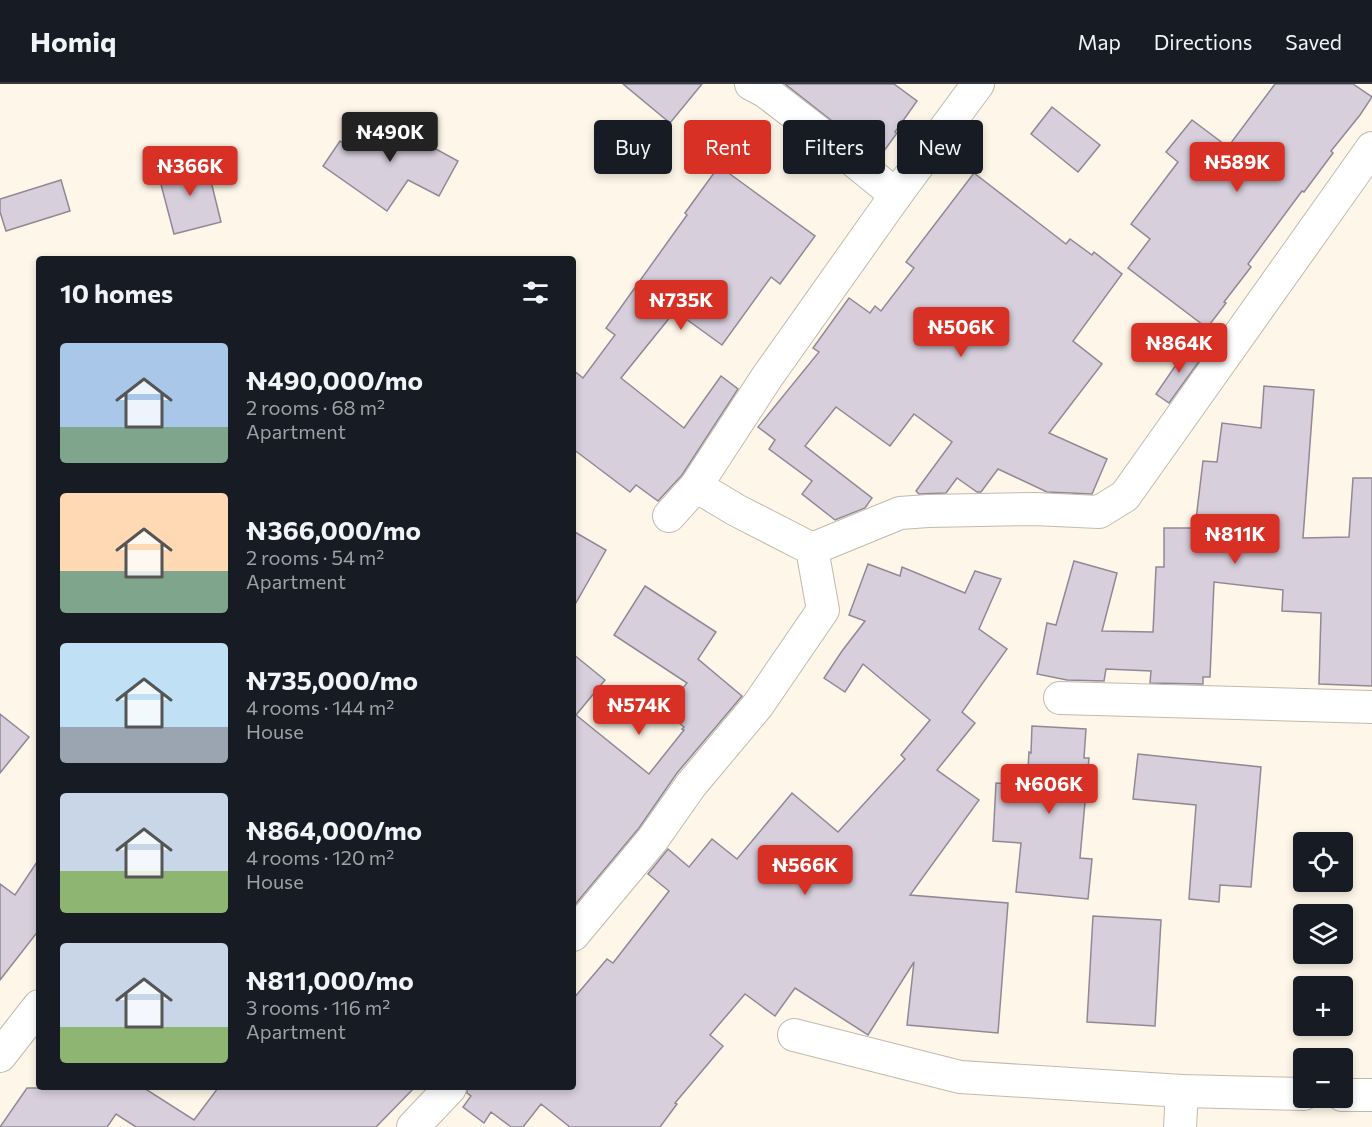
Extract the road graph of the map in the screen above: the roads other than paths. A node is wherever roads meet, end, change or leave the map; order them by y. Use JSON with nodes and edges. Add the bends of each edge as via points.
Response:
{"nodes":[{"id":1,"x":751,"y":84,"type":"edge"},
{"id":2,"x":978,"y":84,"type":"edge"},
{"id":3,"x":1372,"y":148,"type":"edge"},
{"id":4,"x":896,"y":195,"type":"junction"},
{"id":5,"x":696,"y":486,"type":"junction"},
{"id":6,"x":669,"y":516,"type":"dead end"},
{"id":7,"x":812,"y":549,"type":"junction"},
{"id":8,"x":1060,"y":698,"type":"dead end"},
{"id":9,"x":1372,"y":707,"type":"edge"},
{"id":10,"x":576,"y":931,"type":"edge"},
{"id":11,"x":36,"y":1010,"type":"edge"},
{"id":12,"x":794,"y":1035,"type":"dead end"},
{"id":13,"x":0,"y":1056,"type":"edge"},
{"id":14,"x":448,"y":1090,"type":"edge"},
{"id":15,"x":1182,"y":1091,"type":"junction"},
{"id":16,"x":1293,"y":1094,"type":"edge"},
{"id":17,"x":1353,"y":1095,"type":"edge"},
{"id":18,"x":1372,"y":1095,"type":"edge"},
{"id":19,"x":413,"y":1127,"type":"edge"},
{"id":20,"x":1180,"y":1127,"type":"edge"}],
"edges":[{"from":1,"to":4,"type":"street"},
{"from":2,"to":4,"type":"street"},
{"from":3,"to":7,"type":"street","via":[[1125,496],[1099,512],[1034,509],[900,513]]},
{"from":4,"to":5,"type":"street","via":[[767,377]]},
{"from":5,"to":6,"type":"street"},
{"from":5,"to":7,"type":"street"},
{"from":7,"to":10,"type":"street","via":[[823,610],[758,705]]},
{"from":8,"to":9,"type":"street"},
{"from":11,"to":13,"type":"street"},
{"from":12,"to":15,"type":"street","via":[[960,1077]]},
{"from":14,"to":19,"type":"street"},
{"from":15,"to":16,"type":"street"},
{"from":15,"to":20,"type":"street"},
{"from":17,"to":18,"type":"street"}]}
